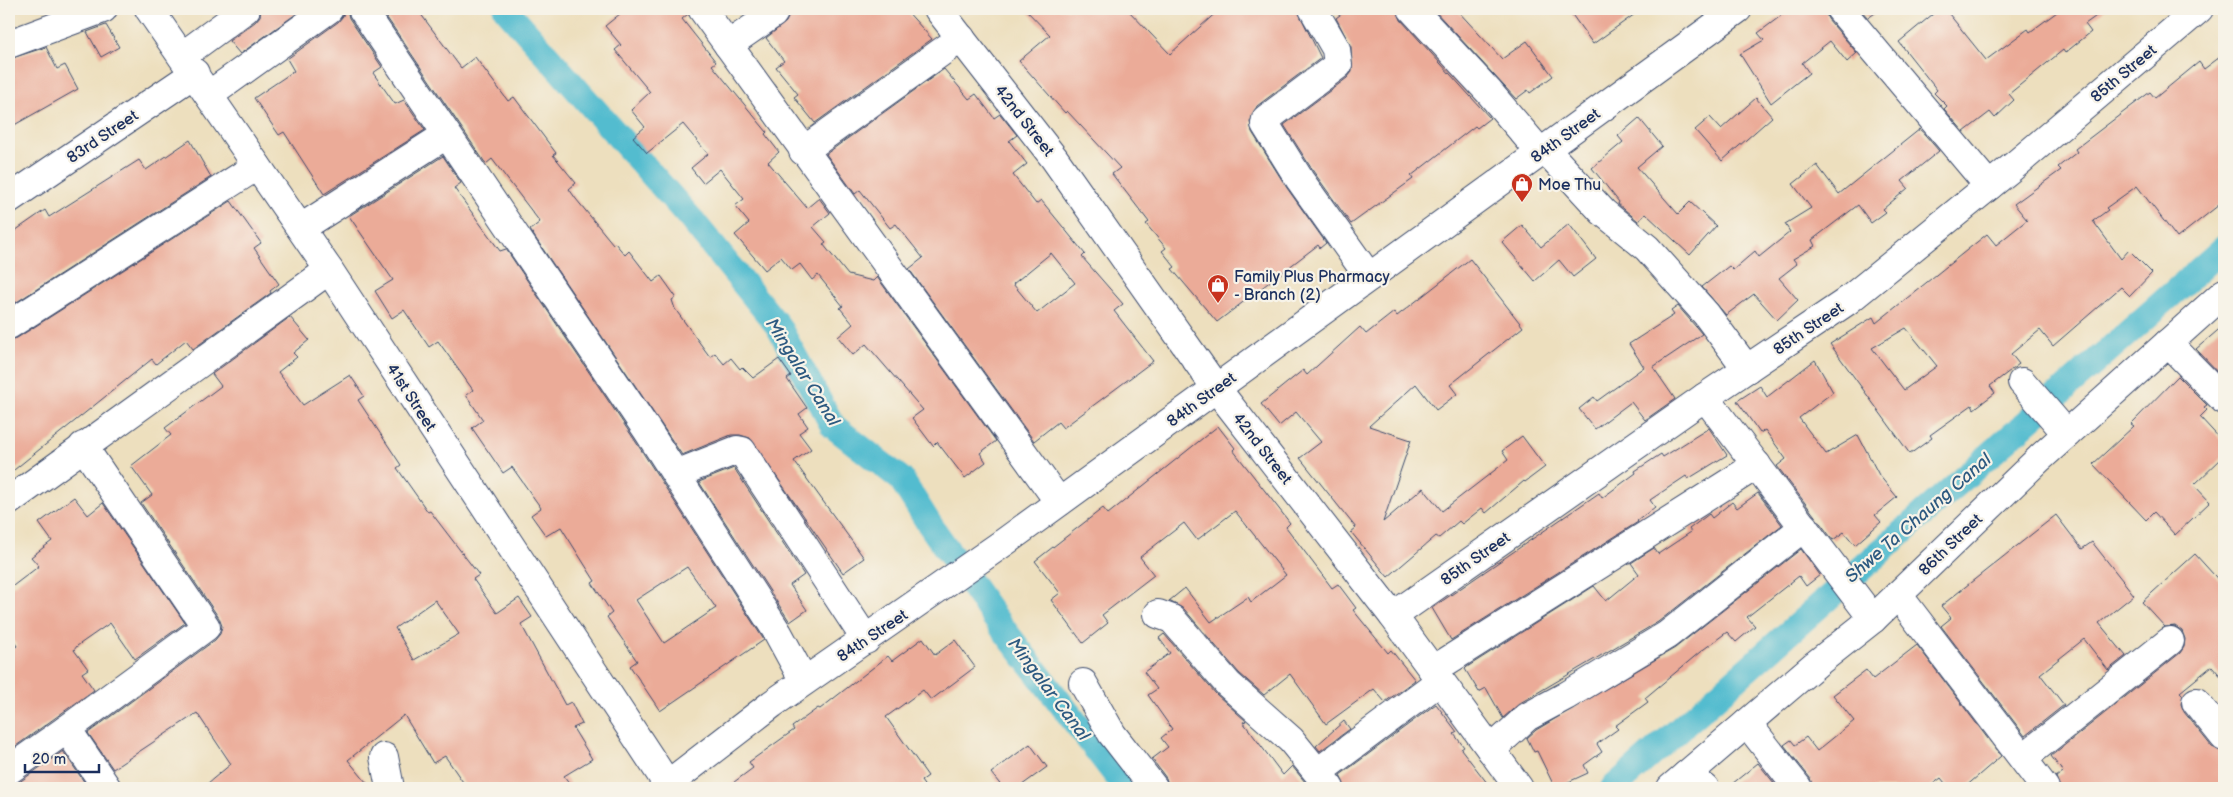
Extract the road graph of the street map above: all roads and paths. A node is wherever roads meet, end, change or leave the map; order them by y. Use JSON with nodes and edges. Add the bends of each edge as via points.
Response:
{"nodes":[{"id":1,"x":103,"y":9,"type":"edge"},
{"id":2,"x":149,"y":9,"type":"edge"},
{"id":3,"x":246,"y":9,"type":"edge"},
{"id":4,"x":329,"y":9,"type":"edge"},
{"id":5,"x":362,"y":9,"type":"edge"},
{"id":6,"x":702,"y":9,"type":"edge"},
{"id":7,"x":776,"y":9,"type":"edge"},
{"id":8,"x":938,"y":9,"type":"edge"},
{"id":9,"x":1313,"y":9,"type":"edge"},
{"id":10,"x":1412,"y":9,"type":"edge"},
{"id":11,"x":1738,"y":9,"type":"edge"},
{"id":12,"x":1840,"y":9,"type":"edge"},
{"id":13,"x":2199,"y":9,"type":"edge"},
{"id":14,"x":960,"y":38,"type":"junction"},
{"id":15,"x":9,"y":44,"type":"edge"},
{"id":16,"x":728,"y":45,"type":"junction"},
{"id":17,"x":195,"y":75,"type":"junction"},
{"id":18,"x":446,"y":135,"type":"junction"},
{"id":19,"x":803,"y":150,"type":"junction"},
{"id":20,"x":1543,"y":150,"type":"junction"},
{"id":21,"x":257,"y":166,"type":"junction"},
{"id":22,"x":1989,"y":186,"type":"junction"},
{"id":23,"x":9,"y":199,"type":"edge"},
{"id":24,"x":301,"y":228,"type":"junction"},
{"id":25,"x":329,"y":270,"type":"junction"},
{"id":26,"x":1369,"y":277,"type":"junction"},
{"id":27,"x":2224,"y":293,"type":"edge"},
{"id":28,"x":9,"y":325,"type":"edge"},
{"id":29,"x":2168,"y":343,"type":"junction"},
{"id":30,"x":1747,"y":369,"type":"junction"},
{"id":31,"x":1216,"y":388,"type":"junction"},
{"id":32,"x":2028,"y":388,"type":"dead end"},
{"id":33,"x":1705,"y":397,"type":"junction"},
{"id":34,"x":2224,"y":400,"type":"edge"},
{"id":35,"x":2059,"y":425,"type":"junction"},
{"id":36,"x":82,"y":446,"type":"junction"},
{"id":37,"x":1757,"y":465,"type":"junction"},
{"id":38,"x":676,"y":474,"type":"junction"},
{"id":39,"x":9,"y":501,"type":"edge"},
{"id":40,"x":1059,"y":502,"type":"junction"},
{"id":41,"x":1804,"y":527,"type":"junction"},
{"id":42,"x":1898,"y":595,"type":"junction"},
{"id":43,"x":1158,"y":614,"type":"dead end"},
{"id":44,"x":1393,"y":616,"type":"junction"},
{"id":45,"x":1873,"y":619,"type":"junction"},
{"id":46,"x":866,"y":640,"type":"junction"},
{"id":47,"x":2170,"y":642,"type":"dead end"},
{"id":48,"x":1437,"y":675,"type":"junction"},
{"id":49,"x":804,"y":681,"type":"junction"},
{"id":50,"x":1083,"y":683,"type":"dead end"},
{"id":51,"x":2196,"y":702,"type":"dead end"},
{"id":52,"x":1747,"y":723,"type":"junction"},
{"id":53,"x":67,"y":729,"type":"junction"},
{"id":54,"x":2224,"y":737,"type":"edge"},
{"id":55,"x":1491,"y":750,"type":"junction"},
{"id":56,"x":384,"y":757,"type":"dead end"},
{"id":57,"x":2023,"y":758,"type":"junction"},
{"id":58,"x":9,"y":770,"type":"edge"},
{"id":59,"x":1324,"y":780,"type":"edge"},
{"id":60,"x":1687,"y":784,"type":"edge"},
{"id":61,"x":667,"y":787,"type":"edge"},
{"id":62,"x":107,"y":788,"type":"edge"},
{"id":63,"x":390,"y":788,"type":"edge"},
{"id":64,"x":1154,"y":788,"type":"edge"},
{"id":65,"x":1519,"y":788,"type":"edge"},
{"id":66,"x":1798,"y":788,"type":"edge"},
{"id":67,"x":2045,"y":788,"type":"edge"}],
"edges":[{"from":1,"to":15,"type":"street"},
{"from":2,"to":17,"type":"street","name":"41st Street"},
{"from":3,"to":17,"type":"street"},
{"from":4,"to":17,"type":"street"},
{"from":5,"to":18,"type":"street"},
{"from":6,"to":16,"type":"street"},
{"from":7,"to":16,"type":"street"},
{"from":8,"to":14,"type":"street","name":"42nd Street"},
{"from":9,"to":26,"type":"street","via":[[1336,49],[1338,65],[1266,119],[1265,124],[1300,180]]},
{"from":10,"to":20,"type":"street"},
{"from":11,"to":20,"type":"street","name":"84th Street"},
{"from":12,"to":22,"type":"street"},
{"from":13,"to":22,"type":"street","name":"85th Street"},
{"from":14,"to":19,"type":"street"},
{"from":14,"to":31,"type":"street","name":"42nd Street","via":[[1054,158]]},
{"from":16,"to":19,"type":"street"},
{"from":17,"to":21,"type":"street","name":"41st Street"},
{"from":17,"to":23,"type":"street","name":"83rd Street"},
{"from":18,"to":24,"type":"street"},
{"from":18,"to":38,"type":"street"},
{"from":19,"to":40,"type":"street"},
{"from":20,"to":26,"type":"street","name":"84th Street"},
{"from":20,"to":30,"type":"street","via":[[1603,212],[1647,248],[1706,314]]},
{"from":21,"to":24,"type":"street","name":"41st Street"},
{"from":21,"to":28,"type":"street"},
{"from":22,"to":30,"type":"street","name":"85th Street","via":[[1846,302]]},
{"from":24,"to":25,"type":"street","name":"41st Street"},
{"from":25,"to":36,"type":"street"},
{"from":25,"to":61,"type":"street","name":"41st Street"},
{"from":26,"to":31,"type":"street","name":"84th Street"},
{"from":27,"to":29,"type":"street","name":"86th Street"},
{"from":29,"to":34,"type":"street"},
{"from":29,"to":35,"type":"street","name":"86th Street"},
{"from":30,"to":33,"type":"street","name":"85th Street"},
{"from":31,"to":40,"type":"street","name":"84th Street"},
{"from":31,"to":44,"type":"street","name":"42nd Street"},
{"from":32,"to":35,"type":"street"},
{"from":33,"to":37,"type":"street"},
{"from":33,"to":44,"type":"street","name":"85th Street"},
{"from":35,"to":42,"type":"street","name":"86th Street"},
{"from":36,"to":39,"type":"street"},
{"from":36,"to":53,"type":"street","via":[[206,627]]},
{"from":37,"to":41,"type":"street"},
{"from":37,"to":48,"type":"street"},
{"from":38,"to":46,"type":"street","via":[[742,451]]},
{"from":38,"to":49,"type":"street","via":[[778,633]]},
{"from":40,"to":46,"type":"street","name":"84th Street"},
{"from":41,"to":45,"type":"street"},
{"from":41,"to":55,"type":"street","via":[[1667,635],[1527,717]]},
{"from":42,"to":45,"type":"street","name":"86th Street"},
{"from":42,"to":57,"type":"street"},
{"from":43,"to":59,"type":"street","via":[[1172,619],[1228,684],[1291,740]]},
{"from":44,"to":48,"type":"street","name":"42nd Street"},
{"from":45,"to":52,"type":"street","name":"86th Street"},
{"from":46,"to":49,"type":"street","name":"84th Street"},
{"from":47,"to":57,"type":"street"},
{"from":48,"to":55,"type":"street","name":"42nd Street"},
{"from":48,"to":59,"type":"street"},
{"from":49,"to":61,"type":"street","name":"84th Street"},
{"from":50,"to":64,"type":"street","via":[[1112,734]]},
{"from":51,"to":54,"type":"street"},
{"from":52,"to":60,"type":"street","name":"86th Street"},
{"from":52,"to":66,"type":"street"},
{"from":53,"to":58,"type":"street"},
{"from":53,"to":62,"type":"street"},
{"from":55,"to":65,"type":"street","name":"42nd Street"},
{"from":56,"to":63,"type":"street"},
{"from":57,"to":67,"type":"street"}]}
